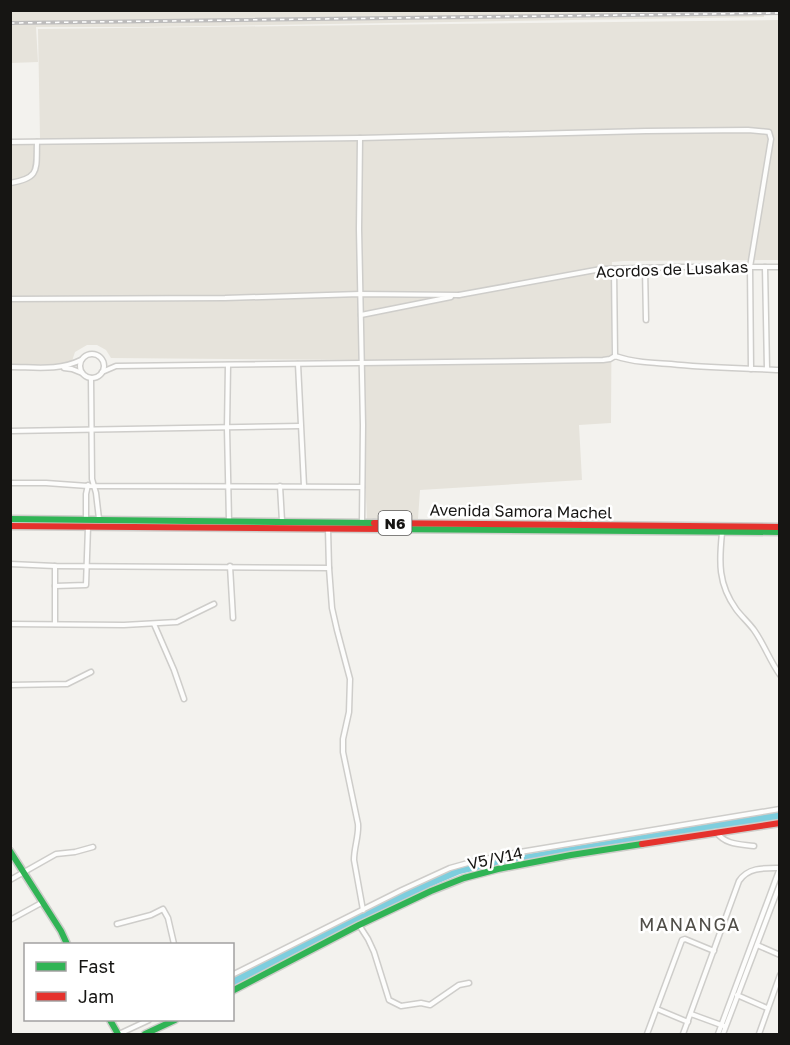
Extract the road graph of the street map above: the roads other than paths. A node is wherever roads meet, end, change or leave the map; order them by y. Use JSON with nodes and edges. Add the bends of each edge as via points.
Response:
{"nodes":[{"id":1,"x":360,"y":138,"type":"junction"},
{"id":2,"x":10,"y":142,"type":"edge"},
{"id":3,"x":37,"y":142,"type":"junction"},
{"id":4,"x":10,"y":183,"type":"edge"},
{"id":5,"x":750,"y":267,"type":"junction"},
{"id":6,"x":765,"y":267,"type":"junction"},
{"id":7,"x":780,"y":267,"type":"edge"},
{"id":8,"x":645,"y":268,"type":"junction"},
{"id":9,"x":614,"y":269,"type":"junction"},
{"id":10,"x":360,"y":294,"type":"junction"},
{"id":11,"x":459,"y":295,"type":"junction"},
{"id":12,"x":10,"y":299,"type":"edge"},
{"id":13,"x":361,"y":315,"type":"junction"},
{"id":14,"x":646,"y":320,"type":"dead end"},
{"id":15,"x":615,"y":356,"type":"junction"},
{"id":16,"x":81,"y":360,"type":"junction"},
{"id":17,"x":102,"y":360,"type":"junction"},
{"id":18,"x":362,"y":363,"type":"junction"},
{"id":19,"x":298,"y":364,"type":"junction"},
{"id":20,"x":228,"y":365,"type":"junction"},
{"id":21,"x":117,"y":366,"type":"junction"},
{"id":22,"x":10,"y":367,"type":"edge"},
{"id":23,"x":58,"y":367,"type":"junction"},
{"id":24,"x":751,"y":369,"type":"junction"},
{"id":25,"x":767,"y":369,"type":"junction"},
{"id":26,"x":780,"y":370,"type":"edge"},
{"id":27,"x":102,"y":372,"type":"junction"},
{"id":28,"x":82,"y":373,"type":"junction"},
{"id":29,"x":91,"y":378,"type":"junction"},
{"id":30,"x":300,"y":426,"type":"junction"},
{"id":31,"x":227,"y":428,"type":"junction"},
{"id":32,"x":90,"y":430,"type":"junction"},
{"id":33,"x":10,"y":431,"type":"edge"},
{"id":34,"x":92,"y":479,"type":"junction"},
{"id":35,"x":10,"y":483,"type":"edge"},
{"id":36,"x":88,"y":486,"type":"junction"},
{"id":37,"x":95,"y":486,"type":"junction"},
{"id":38,"x":228,"y":486,"type":"junction"},
{"id":39,"x":280,"y":486,"type":"junction"},
{"id":40,"x":304,"y":486,"type":"junction"},
{"id":41,"x":362,"y":487,"type":"junction"},
{"id":42,"x":10,"y":519,"type":"edge"},
{"id":43,"x":99,"y":519,"type":"junction"},
{"id":44,"x":229,"y":521,"type":"junction"},
{"id":45,"x":282,"y":522,"type":"junction"},
{"id":46,"x":67,"y":523,"type":"junction"},
{"id":47,"x":87,"y":523,"type":"junction"},
{"id":48,"x":362,"y":523,"type":"junction"},
{"id":49,"x":328,"y":525,"type":"junction"},
{"id":50,"x":10,"y":526,"type":"edge"},
{"id":51,"x":780,"y":527,"type":"edge"},
{"id":52,"x":722,"y":529,"type":"junction"},
{"id":53,"x":780,"y":532,"type":"edge"},
{"id":54,"x":10,"y":564,"type":"edge"},
{"id":55,"x":55,"y":566,"type":"junction"},
{"id":56,"x":87,"y":566,"type":"junction"},
{"id":57,"x":230,"y":567,"type":"junction"},
{"id":58,"x":329,"y":568,"type":"junction"},
{"id":59,"x":55,"y":586,"type":"junction"},
{"id":60,"x":214,"y":604,"type":"dead end"},
{"id":61,"x":233,"y":618,"type":"dead end"},
{"id":62,"x":10,"y":624,"type":"edge"},
{"id":63,"x":55,"y":624,"type":"junction"},
{"id":64,"x":154,"y":624,"type":"junction"},
{"id":65,"x":91,"y":672,"type":"dead end"},
{"id":66,"x":780,"y":675,"type":"edge"},
{"id":67,"x":10,"y":685,"type":"edge"},
{"id":68,"x":184,"y":699,"type":"dead end"},
{"id":69,"x":780,"y":809,"type":"edge"},
{"id":70,"x":779,"y":825,"type":"edge"},
{"id":71,"x":716,"y":832,"type":"junction"},
{"id":72,"x":754,"y":846,"type":"dead end"},
{"id":73,"x":93,"y":847,"type":"dead end"},
{"id":74,"x":10,"y":851,"type":"edge"},
{"id":75,"x":780,"y":868,"type":"edge"},
{"id":76,"x":24,"y":872,"type":"junction"},
{"id":77,"x":10,"y":880,"type":"edge"},
{"id":78,"x":780,"y":884,"type":"edge"},
{"id":79,"x":43,"y":902,"type":"junction"},
{"id":80,"x":363,"y":910,"type":"junction"},
{"id":81,"x":10,"y":920,"type":"edge"},
{"id":82,"x":117,"y":924,"type":"dead end"},
{"id":83,"x":359,"y":925,"type":"junction"},
{"id":84,"x":66,"y":943,"type":"edge"},
{"id":85,"x":174,"y":943,"type":"edge"},
{"id":86,"x":757,"y":945,"type":"junction"},
{"id":87,"x":714,"y":951,"type":"junction"},
{"id":88,"x":780,"y":955,"type":"edge"},
{"id":89,"x":234,"y":974,"type":"edge"},
{"id":90,"x":780,"y":975,"type":"edge"},
{"id":91,"x":470,"y":983,"type":"dead end"},
{"id":92,"x":234,"y":991,"type":"edge"},
{"id":93,"x":735,"y":995,"type":"junction"},
{"id":94,"x":767,"y":1008,"type":"junction"},
{"id":95,"x":657,"y":1010,"type":"junction"},
{"id":96,"x":691,"y":1014,"type":"junction"},
{"id":97,"x":111,"y":1021,"type":"edge"},
{"id":98,"x":147,"y":1021,"type":"edge"},
{"id":99,"x":173,"y":1021,"type":"edge"},
{"id":100,"x":688,"y":1022,"type":"junction"},
{"id":101,"x":724,"y":1026,"type":"junction"},
{"id":102,"x":149,"y":1034,"type":"edge"},
{"id":103,"x":759,"y":1034,"type":"edge"},
{"id":104,"x":119,"y":1035,"type":"edge"},
{"id":105,"x":647,"y":1035,"type":"edge"},
{"id":106,"x":683,"y":1035,"type":"edge"},
{"id":107,"x":718,"y":1035,"type":"edge"},
{"id":108,"x":723,"y":1035,"type":"edge"}],
"edges":[{"from":1,"to":3,"type":"street"},
{"from":1,"to":5,"type":"street","via":[[769,132]]},
{"from":1,"to":10,"type":"street"},
{"from":2,"to":3,"type":"street"},
{"from":3,"to":4,"type":"street","via":[[36,171],[31,177]]},
{"from":5,"to":6,"type":"street","name":"Acordos de Lusakas"},
{"from":5,"to":8,"type":"street","name":"Acordos de Lusakas"},
{"from":5,"to":24,"type":"street"},
{"from":6,"to":7,"type":"street","name":"Acordos de Lusakas"},
{"from":6,"to":25,"type":"street"},
{"from":8,"to":9,"type":"street","name":"Acordos de Lusakas"},
{"from":8,"to":14,"type":"street"},
{"from":9,"to":11,"type":"street","name":"Acordos de Lusakas"},
{"from":9,"to":15,"type":"street"},
{"from":10,"to":11,"type":"street"},
{"from":10,"to":12,"type":"street"},
{"from":10,"to":13,"type":"street"},
{"from":11,"to":13,"type":"street"},
{"from":13,"to":18,"type":"street"},
{"from":15,"to":18,"type":"street","via":[[603,360]]},
{"from":15,"to":24,"type":"street","via":[[661,364]]},
{"from":16,"to":17,"type":"street","via":[[90,354]]},
{"from":16,"to":23,"type":"street"},
{"from":16,"to":28,"type":"street"},
{"from":17,"to":21,"type":"street"},
{"from":17,"to":27,"type":"street"},
{"from":18,"to":19,"type":"street"},
{"from":18,"to":41,"type":"street"},
{"from":19,"to":20,"type":"street"},
{"from":19,"to":30,"type":"street"},
{"from":20,"to":21,"type":"street"},
{"from":20,"to":31,"type":"street"},
{"from":21,"to":27,"type":"street"},
{"from":22,"to":23,"type":"street"},
{"from":23,"to":28,"type":"street"},
{"from":24,"to":25,"type":"street"},
{"from":25,"to":26,"type":"street"},
{"from":27,"to":29,"type":"street"},
{"from":28,"to":29,"type":"street"},
{"from":29,"to":32,"type":"street"},
{"from":30,"to":31,"type":"street"},
{"from":30,"to":40,"type":"street"},
{"from":31,"to":32,"type":"street"},
{"from":31,"to":38,"type":"street"},
{"from":32,"to":33,"type":"street"},
{"from":32,"to":34,"type":"street"},
{"from":34,"to":36,"type":"street"},
{"from":34,"to":37,"type":"street"},
{"from":35,"to":36,"type":"street"},
{"from":36,"to":37,"type":"street"},
{"from":36,"to":47,"type":"street"},
{"from":37,"to":38,"type":"street"},
{"from":37,"to":43,"type":"street"},
{"from":38,"to":39,"type":"street"},
{"from":38,"to":44,"type":"street"},
{"from":39,"to":40,"type":"street"},
{"from":39,"to":45,"type":"street"},
{"from":40,"to":41,"type":"street"},
{"from":41,"to":48,"type":"street"},
{"from":42,"to":46,"type":"main road","name":"Avenida Samora Machel","number":"N6"},
{"from":43,"to":44,"type":"main road","name":"Avenida Samora Machel","number":"N6"},
{"from":43,"to":47,"type":"main road","name":"Avenida Samora Machel","number":"N6"},
{"from":44,"to":45,"type":"main road","name":"Avenida Samora Machel","number":"N6"},
{"from":45,"to":49,"type":"main road","name":"Avenida Samora Machel","number":"N6"},
{"from":46,"to":47,"type":"main road","name":"Avenida Samora Machel","number":"N6"},
{"from":46,"to":50,"type":"main road","name":"Avenida Samora Machel","number":"N6"},
{"from":47,"to":49,"type":"main road","name":"Avenida Samora Machel","number":"N6"},
{"from":47,"to":56,"type":"street"},
{"from":48,"to":49,"type":"main road","name":"Avenida Samora Machel","number":"N6"},
{"from":48,"to":52,"type":"main road","name":"Avenida Samora Machel","number":"N6"},
{"from":49,"to":52,"type":"main road","name":"Avenida Samora Machel","number":"N6"},
{"from":49,"to":58,"type":"street"},
{"from":51,"to":52,"type":"main road","name":"Avenida Samora Machel","number":"N6"},
{"from":52,"to":53,"type":"main road","name":"Avenida Samora Machel","number":"N6"},
{"from":52,"to":66,"type":"street","via":[[720,570],[725,591],[755,631]]},
{"from":54,"to":55,"type":"street"},
{"from":55,"to":56,"type":"street"},
{"from":55,"to":59,"type":"street"},
{"from":56,"to":57,"type":"street"},
{"from":56,"to":59,"type":"street","via":[[86,585]]},
{"from":57,"to":58,"type":"street"},
{"from":57,"to":61,"type":"street"},
{"from":58,"to":80,"type":"street","via":[[334,621],[350,679],[343,745],[359,831],[354,860]]},
{"from":59,"to":63,"type":"street"},
{"from":60,"to":64,"type":"street","via":[[179,622]]},
{"from":62,"to":63,"type":"street"},
{"from":63,"to":64,"type":"street"},
{"from":64,"to":68,"type":"street"},
{"from":65,"to":67,"type":"street","via":[[67,684]]},
{"from":69,"to":80,"type":"street","name":"V5/V14","via":[[475,861],[450,868]]},
{"from":70,"to":71,"type":"main road"},
{"from":71,"to":72,"type":"street","via":[[727,842]]},
{"from":71,"to":83,"type":"main road","via":[[483,873],[448,884]]},
{"from":73,"to":76,"type":"street","via":[[56,854]]},
{"from":74,"to":76,"type":"main road"},
{"from":75,"to":87,"type":"street","via":[[756,869],[739,881]]},
{"from":75,"to":93,"type":"street"},
{"from":76,"to":77,"type":"street"},
{"from":76,"to":79,"type":"main road"},
{"from":78,"to":86,"type":"street"},
{"from":79,"to":81,"type":"street"},
{"from":79,"to":84,"type":"main road"},
{"from":80,"to":89,"type":"street","name":"V5/V14"},
{"from":82,"to":85,"type":"street","via":[[163,909]]},
{"from":83,"to":91,"type":"street","via":[[374,952],[387,997],[393,1003],[430,1005],[459,985]]},
{"from":83,"to":92,"type":"main road"},
{"from":86,"to":88,"type":"street"},
{"from":86,"to":93,"type":"street"},
{"from":87,"to":95,"type":"street","via":[[682,940]]},
{"from":87,"to":96,"type":"street"},
{"from":90,"to":94,"type":"street"},
{"from":93,"to":94,"type":"street"},
{"from":93,"to":101,"type":"street"},
{"from":94,"to":103,"type":"street"},
{"from":95,"to":100,"type":"street"},
{"from":95,"to":105,"type":"street"},
{"from":96,"to":100,"type":"street"},
{"from":96,"to":101,"type":"street"},
{"from":97,"to":104,"type":"main road"},
{"from":98,"to":104,"type":"street"},
{"from":99,"to":102,"type":"main road"},
{"from":100,"to":106,"type":"street"},
{"from":101,"to":107,"type":"street"},
{"from":101,"to":108,"type":"street"}]}
